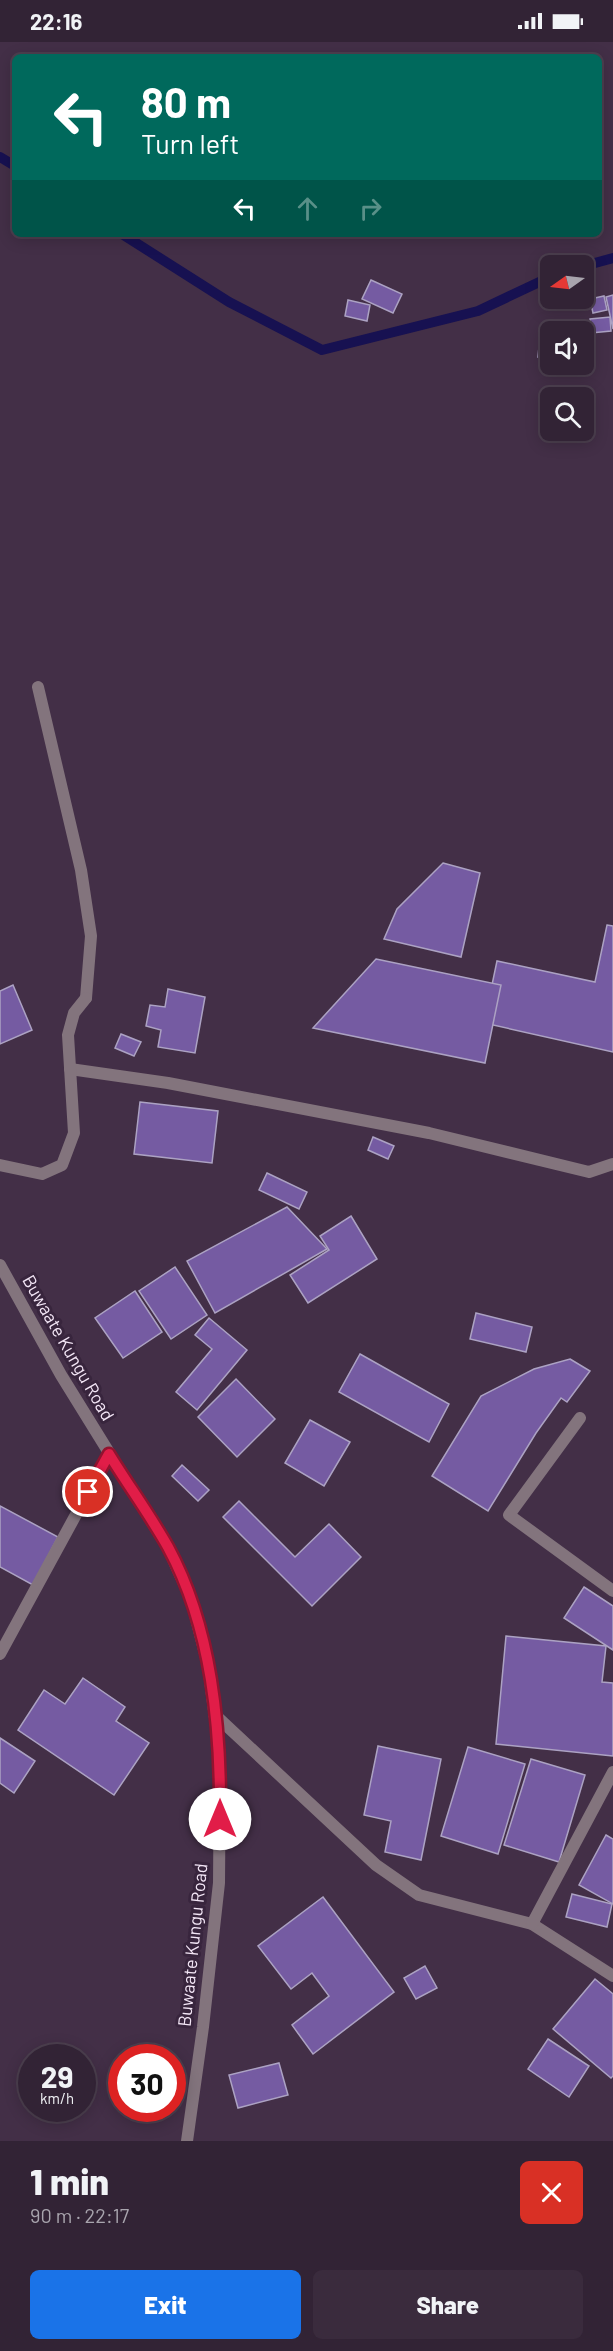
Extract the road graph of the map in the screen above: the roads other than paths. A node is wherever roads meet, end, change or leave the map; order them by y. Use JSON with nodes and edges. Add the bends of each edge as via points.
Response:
{"nodes":[{"id":1,"x":38,"y":687,"type":"dead end"},
{"id":2,"x":70,"y":1069,"type":"junction"},
{"id":3,"x":613,"y":1164,"type":"edge"},
{"id":4,"x":0,"y":1165,"type":"edge"},
{"id":5,"x":0,"y":1265,"type":"edge"},
{"id":6,"x":580,"y":1418,"type":"dead end"},
{"id":7,"x":109,"y":1454,"type":"junction"},
{"id":8,"x":613,"y":1592,"type":"edge"},
{"id":9,"x":0,"y":1654,"type":"edge"},
{"id":10,"x":214,"y":1714,"type":"junction"},
{"id":11,"x":613,"y":1772,"type":"edge"},
{"id":12,"x":532,"y":1924,"type":"junction"},
{"id":13,"x":613,"y":1976,"type":"edge"},
{"id":14,"x":187,"y":2141,"type":"edge"}],
"edges":[{"from":1,"to":2,"type":"street","via":[[81,870],[91,936],[86,998],[74,1013],[68,1035]]},
{"from":2,"to":3,"type":"street","via":[[168,1083],[429,1133],[589,1172]]},
{"from":2,"to":4,"type":"street","via":[[74,1133],[62,1165],[42,1174]]},
{"from":5,"to":7,"type":"street","name":"Buwaate Kungu Road"},
{"from":6,"to":8,"type":"street","via":[[509,1515]]},
{"from":7,"to":9,"type":"street"},
{"from":7,"to":10,"type":"street","name":"Buwaate Kungu Road","via":[[168,1548],[191,1599],[208,1665]]},
{"from":10,"to":12,"type":"street","via":[[376,1865],[419,1895]]},
{"from":10,"to":14,"type":"street","name":"Buwaate Kungu Road","via":[[220,1756],[219,1883]]},
{"from":11,"to":12,"type":"street"},
{"from":12,"to":13,"type":"street"}]}
